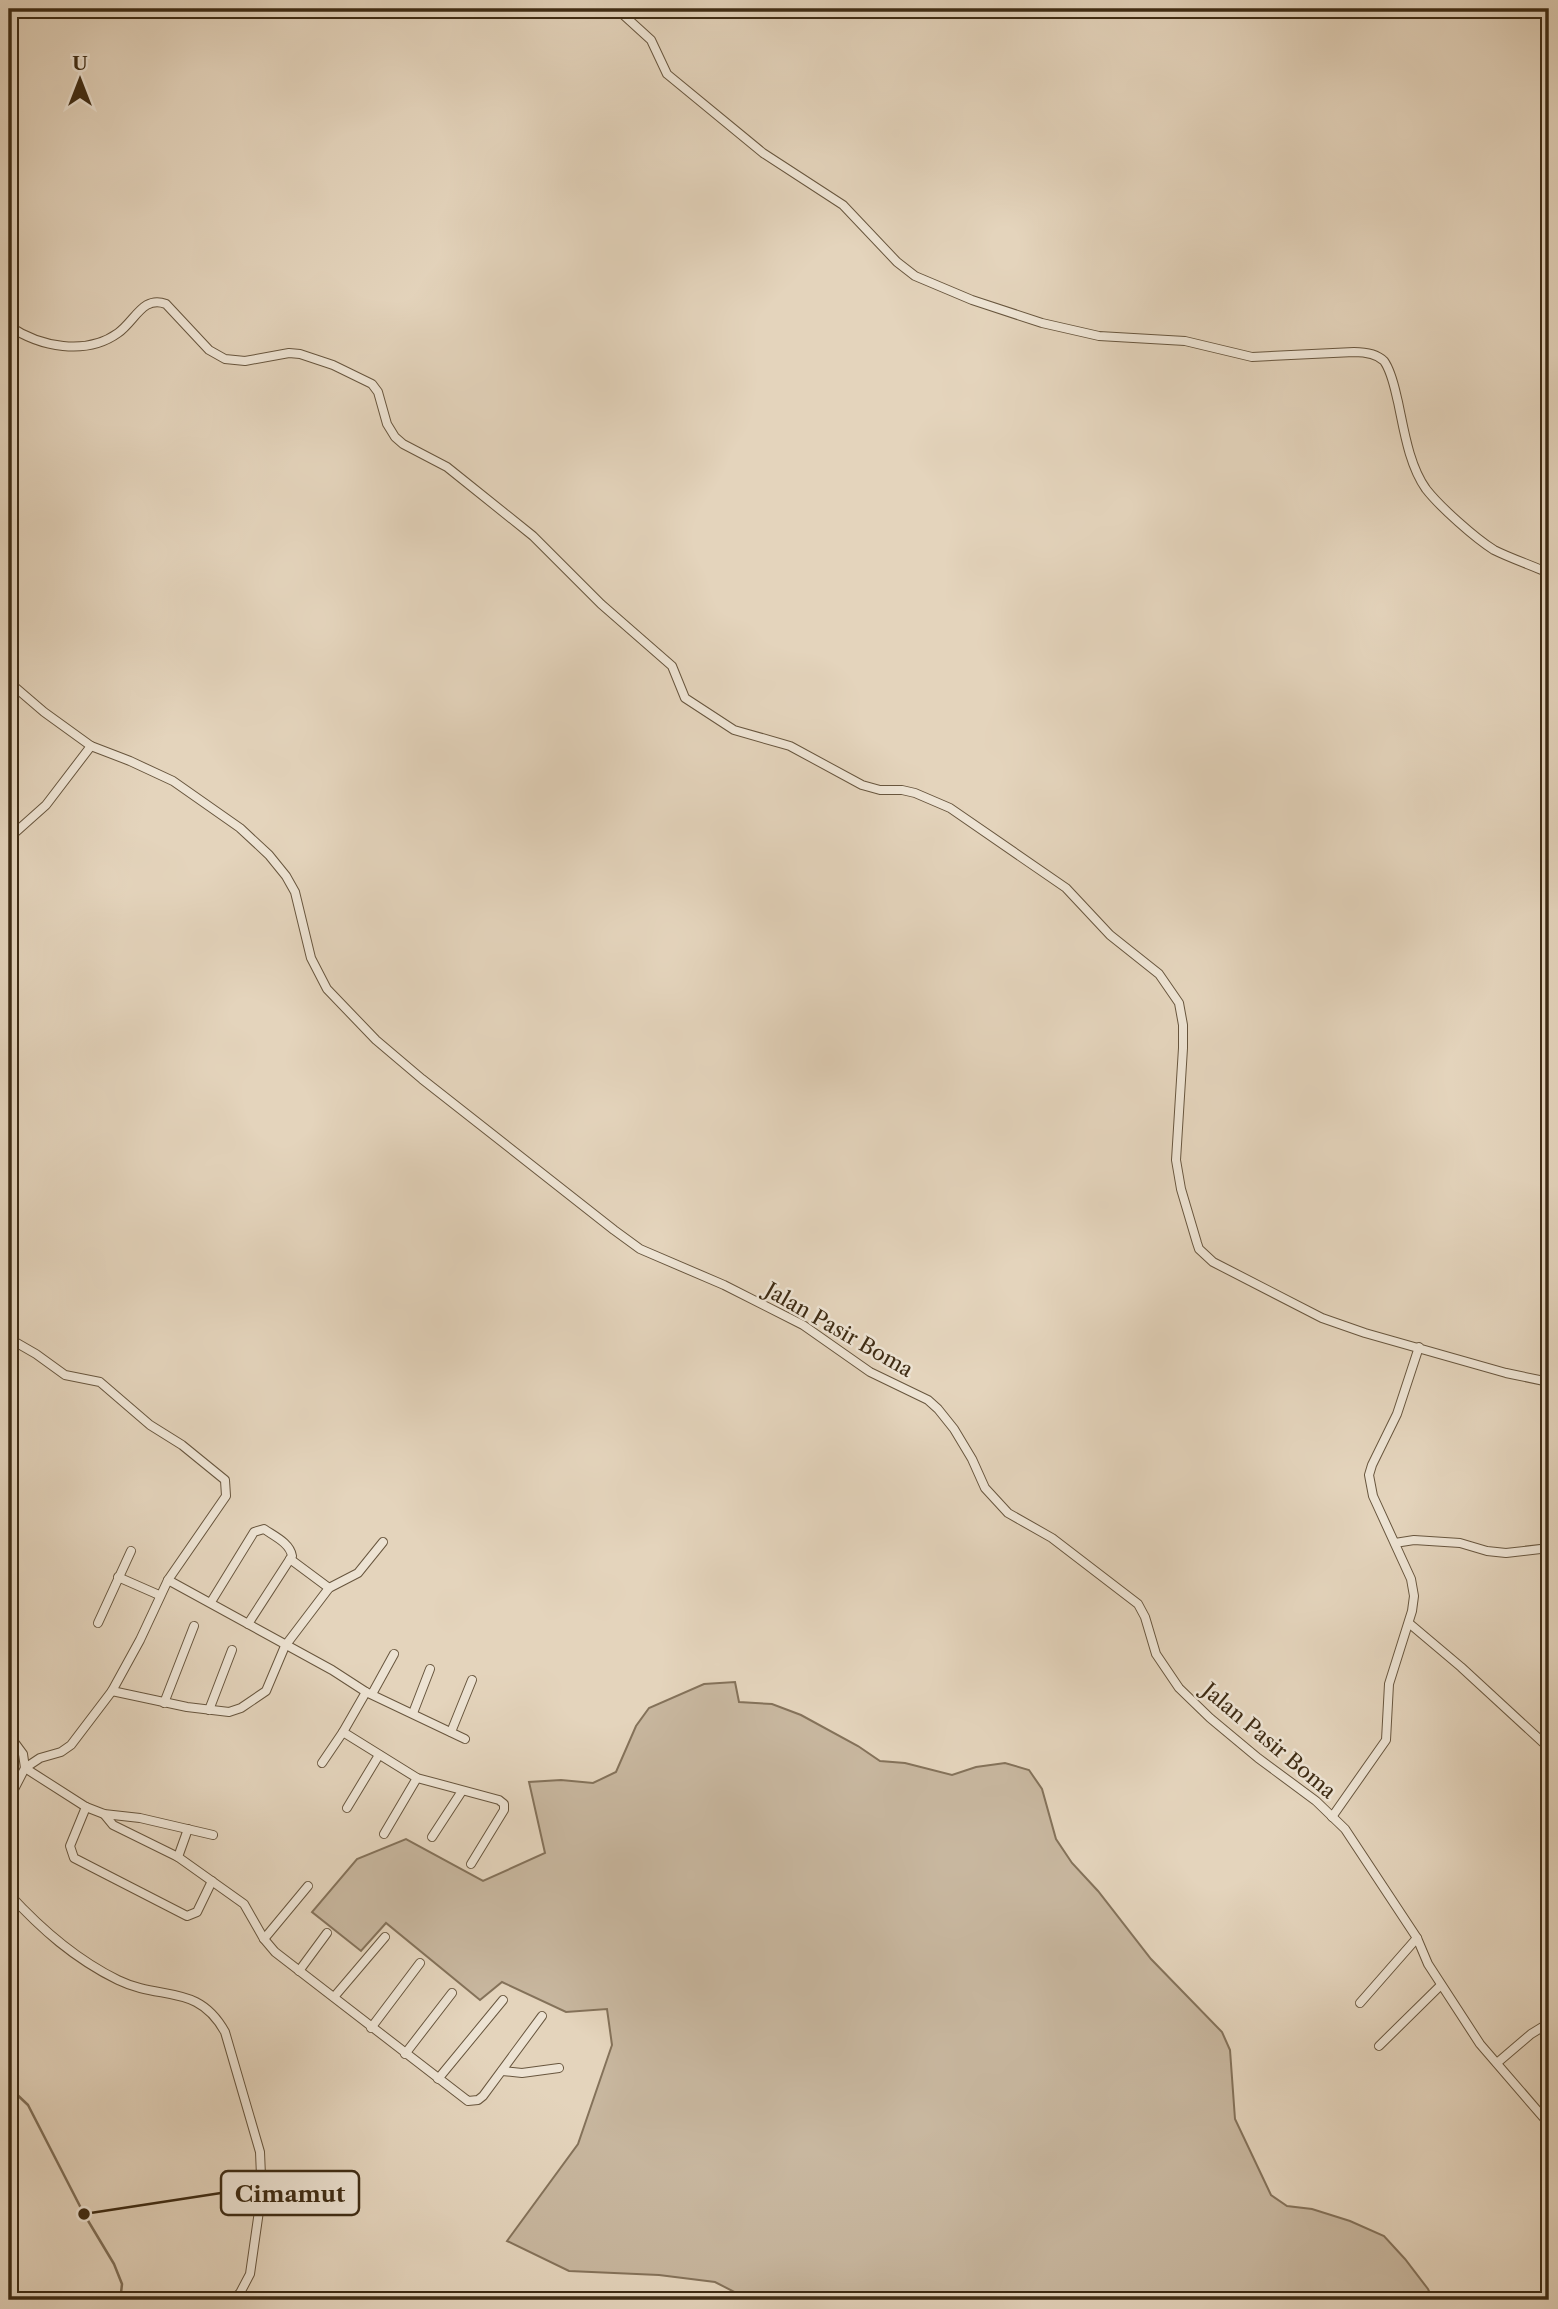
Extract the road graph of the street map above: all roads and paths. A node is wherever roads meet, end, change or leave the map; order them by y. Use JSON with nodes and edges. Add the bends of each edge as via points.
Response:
{"nodes":[{"id":1,"x":617,"y":9,"type":"edge"},
{"id":2,"x":9,"y":326,"type":"edge"},
{"id":3,"x":1549,"y":576,"type":"edge"},
{"id":4,"x":9,"y":682,"type":"edge"},
{"id":5,"x":91,"y":746,"type":"junction"},
{"id":6,"x":9,"y":838,"type":"edge"},
{"id":7,"x":9,"y":1328,"type":"edge"},
{"id":8,"x":10,"y":1339,"type":"junction"},
{"id":9,"x":1419,"y":1347,"type":"junction"},
{"id":10,"x":1549,"y":1382,"type":"edge"},
{"id":11,"x":9,"y":1412,"type":"edge"},
{"id":12,"x":383,"y":1542,"type":"dead end"},
{"id":13,"x":1395,"y":1543,"type":"junction"},
{"id":14,"x":1549,"y":1548,"type":"edge"},
{"id":15,"x":131,"y":1551,"type":"dead end"},
{"id":16,"x":290,"y":1559,"type":"junction"},
{"id":17,"x":118,"y":1577,"type":"junction"},
{"id":18,"x":168,"y":1580,"type":"junction"},
{"id":19,"x":329,"y":1588,"type":"junction"},
{"id":20,"x":159,"y":1595,"type":"junction"},
{"id":21,"x":211,"y":1602,"type":"junction"},
{"id":22,"x":98,"y":1623,"type":"dead end"},
{"id":23,"x":248,"y":1623,"type":"junction"},
{"id":24,"x":1410,"y":1624,"type":"junction"},
{"id":25,"x":194,"y":1626,"type":"dead end"},
{"id":26,"x":285,"y":1646,"type":"junction"},
{"id":27,"x":232,"y":1650,"type":"dead end"},
{"id":28,"x":394,"y":1654,"type":"dead end"},
{"id":29,"x":430,"y":1669,"type":"dead end"},
{"id":30,"x":472,"y":1681,"type":"dead end"},
{"id":31,"x":111,"y":1691,"type":"junction"},
{"id":32,"x":369,"y":1693,"type":"junction"},
{"id":33,"x":164,"y":1703,"type":"junction"},
{"id":34,"x":209,"y":1710,"type":"junction"},
{"id":35,"x":413,"y":1713,"type":"junction"},
{"id":36,"x":343,"y":1732,"type":"junction"},
{"id":37,"x":451,"y":1732,"type":"junction"},
{"id":38,"x":9,"y":1735,"type":"edge"},
{"id":39,"x":465,"y":1740,"type":"dead end"},
{"id":40,"x":1549,"y":1748,"type":"edge"},
{"id":41,"x":379,"y":1755,"type":"junction"},
{"id":42,"x":322,"y":1763,"type":"dead end"},
{"id":43,"x":25,"y":1768,"type":"junction"},
{"id":44,"x":417,"y":1779,"type":"junction"},
{"id":45,"x":462,"y":1791,"type":"junction"},
{"id":46,"x":9,"y":1799,"type":"edge"},
{"id":47,"x":86,"y":1807,"type":"junction"},
{"id":48,"x":347,"y":1808,"type":"dead end"},
{"id":49,"x":104,"y":1814,"type":"junction"},
{"id":50,"x":1332,"y":1817,"type":"junction"},
{"id":51,"x":188,"y":1829,"type":"junction"},
{"id":52,"x":384,"y":1834,"type":"dead end"},
{"id":53,"x":213,"y":1835,"type":"dead end"},
{"id":54,"x":432,"y":1837,"type":"dead end"},
{"id":55,"x":178,"y":1857,"type":"junction"},
{"id":56,"x":471,"y":1864,"type":"dead end"},
{"id":57,"x":212,"y":1881,"type":"junction"},
{"id":58,"x":308,"y":1886,"type":"dead end"},
{"id":59,"x":9,"y":1894,"type":"edge"},
{"id":60,"x":327,"y":1933,"type":"dead end"},
{"id":61,"x":385,"y":1937,"type":"dead end"},
{"id":62,"x":1417,"y":1938,"type":"junction"},
{"id":63,"x":264,"y":1939,"type":"junction"},
{"id":64,"x":420,"y":1963,"type":"dead end"},
{"id":65,"x":299,"y":1971,"type":"junction"},
{"id":66,"x":1441,"y":1985,"type":"junction"},
{"id":67,"x":452,"y":1993,"type":"dead end"},
{"id":68,"x":334,"y":1997,"type":"junction"},
{"id":69,"x":503,"y":2000,"type":"dead end"},
{"id":70,"x":1360,"y":2003,"type":"dead end"},
{"id":71,"x":542,"y":2016,"type":"dead end"},
{"id":72,"x":1549,"y":2023,"type":"edge"},
{"id":73,"x":371,"y":2028,"type":"junction"},
{"id":74,"x":1379,"y":2046,"type":"dead end"},
{"id":75,"x":405,"y":2054,"type":"junction"},
{"id":76,"x":1497,"y":2063,"type":"junction"},
{"id":77,"x":559,"y":2068,"type":"dead end"},
{"id":78,"x":502,"y":2071,"type":"junction"},
{"id":79,"x":438,"y":2079,"type":"junction"},
{"id":80,"x":1549,"y":2124,"type":"edge"},
{"id":81,"x":232,"y":2300,"type":"edge"}],
"edges":[{"from":1,"to":3,"type":"street","via":[[651,40],[667,74],[762,153],[843,205],[915,276],[1042,323],[1099,336],[1185,341],[1252,357],[1363,352],[1383,360],[1424,486],[1494,550]]},
{"from":2,"to":9,"type":"street","via":[[50,344],[84,346],[117,334],[149,302],[159,301],[209,350],[226,359],[300,354],[372,384],[395,437],[446,467],[533,536],[672,666],[685,698],[734,730],[798,749],[862,785],[915,793],[950,808],[1066,888],[1110,935],[1159,974],[1179,1003],[1183,1048],[1176,1160],[1199,1249],[1224,1270],[1322,1318]]},
{"from":4,"to":5,"type":"street","name":"Jalan Pasir Boma"},
{"from":5,"to":6,"type":"street","via":[[46,805]]},
{"from":5,"to":50,"type":"street","name":"Jalan Pasir Boma","via":[[173,781],[240,828],[269,855],[295,892],[311,958],[327,989],[404,1064],[614,1230],[640,1249],[803,1325],[870,1372],[928,1400],[954,1429],[985,1488],[1008,1513],[1052,1538],[1138,1604],[1156,1654],[1179,1688]]},
{"from":7,"to":8,"type":"street"},
{"from":8,"to":11,"type":"street"},
{"from":8,"to":18,"type":"street","via":[[65,1375],[100,1382],[226,1480],[226,1496]]},
{"from":9,"to":10,"type":"street"},
{"from":9,"to":13,"type":"street","via":[[1369,1475],[1373,1496]]},
{"from":12,"to":19,"type":"street","via":[[358,1573]]},
{"from":13,"to":14,"type":"street","via":[[1414,1539],[1460,1543],[1506,1553]]},
{"from":13,"to":24,"type":"street","via":[[1413,1588]]},
{"from":15,"to":17,"type":"street"},
{"from":16,"to":19,"type":"street"},
{"from":16,"to":21,"type":"street","via":[[292,1552],[287,1546],[264,1529],[254,1532]]},
{"from":16,"to":23,"type":"street"},
{"from":17,"to":20,"type":"street"},
{"from":17,"to":22,"type":"street"},
{"from":18,"to":20,"type":"street"},
{"from":18,"to":21,"type":"street"},
{"from":19,"to":26,"type":"street"},
{"from":20,"to":31,"type":"street"},
{"from":21,"to":23,"type":"street"},
{"from":23,"to":26,"type":"street"},
{"from":24,"to":40,"type":"street"},
{"from":24,"to":50,"type":"street","via":[[1390,1684],[1386,1740]]},
{"from":25,"to":33,"type":"street"},
{"from":26,"to":32,"type":"street"},
{"from":26,"to":34,"type":"street","via":[[264,1694],[235,1711]]},
{"from":27,"to":34,"type":"street"},
{"from":28,"to":32,"type":"street"},
{"from":29,"to":35,"type":"street"},
{"from":30,"to":37,"type":"street"},
{"from":31,"to":33,"type":"street"},
{"from":31,"to":43,"type":"street","via":[[71,1745]]},
{"from":32,"to":35,"type":"street"},
{"from":32,"to":36,"type":"street"},
{"from":33,"to":34,"type":"street"},
{"from":35,"to":37,"type":"street"},
{"from":36,"to":41,"type":"street"},
{"from":36,"to":42,"type":"street"},
{"from":37,"to":39,"type":"street"},
{"from":38,"to":43,"type":"street","via":[[23,1754]]},
{"from":41,"to":44,"type":"street"},
{"from":41,"to":48,"type":"street"},
{"from":43,"to":46,"type":"street"},
{"from":43,"to":47,"type":"street"},
{"from":44,"to":45,"type":"street"},
{"from":44,"to":52,"type":"street"},
{"from":45,"to":54,"type":"street"},
{"from":45,"to":56,"type":"street","via":[[504,1804]]},
{"from":47,"to":49,"type":"street"},
{"from":47,"to":57,"type":"street","via":[[69,1846],[74,1858],[187,1916],[197,1912]]},
{"from":49,"to":51,"type":"street"},
{"from":49,"to":55,"type":"street","via":[[113,1825]]},
{"from":50,"to":62,"type":"street","name":"Jalan Pasir Boma","via":[[1345,1829]]},
{"from":51,"to":53,"type":"street"},
{"from":51,"to":55,"type":"street"},
{"from":55,"to":57,"type":"street"},
{"from":57,"to":63,"type":"street","via":[[244,1904]]},
{"from":58,"to":63,"type":"street"},
{"from":59,"to":81,"type":"street","via":[[52,1938],[89,1964],[146,1990],[199,2002],[221,2024],[250,2112],[261,2164],[252,2262],[245,2285]]},
{"from":60,"to":65,"type":"street"},
{"from":61,"to":68,"type":"street"},
{"from":62,"to":66,"type":"street","name":"Jalan Pasir Boma"},
{"from":62,"to":70,"type":"street"},
{"from":63,"to":65,"type":"street"},
{"from":64,"to":73,"type":"street"},
{"from":65,"to":68,"type":"street"},
{"from":66,"to":74,"type":"street"},
{"from":66,"to":76,"type":"street","name":"Jalan Pasir Boma"},
{"from":67,"to":75,"type":"street"},
{"from":68,"to":73,"type":"street"},
{"from":69,"to":79,"type":"street"},
{"from":71,"to":78,"type":"street"},
{"from":72,"to":76,"type":"street"},
{"from":73,"to":75,"type":"street"},
{"from":75,"to":79,"type":"street"},
{"from":76,"to":80,"type":"street","name":"Jalan Pasir Boma"},
{"from":77,"to":78,"type":"street"},
{"from":78,"to":79,"type":"street","via":[[483,2096],[472,2101]]}]}
